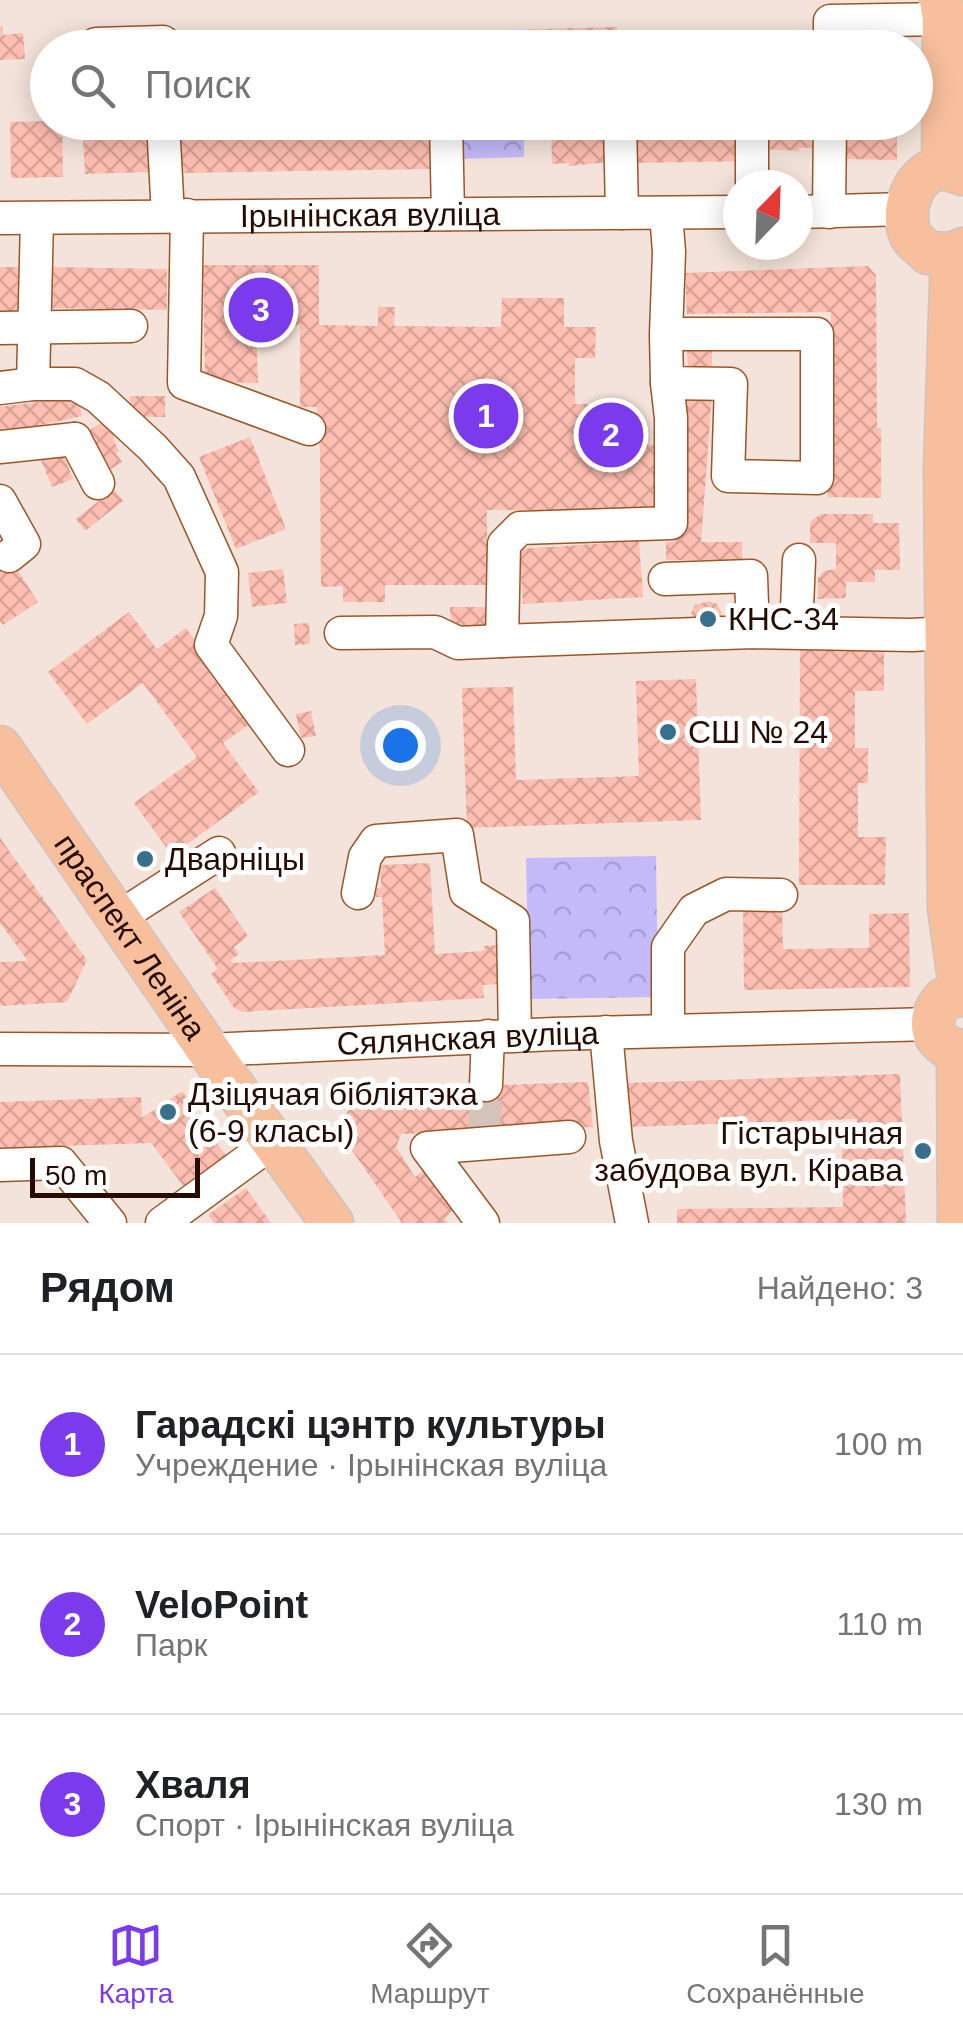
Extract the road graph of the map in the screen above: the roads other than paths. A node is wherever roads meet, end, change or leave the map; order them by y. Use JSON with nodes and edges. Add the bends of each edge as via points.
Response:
{"nodes":[{"id":1,"x":808,"y":6,"type":"dead end"},
{"id":2,"x":942,"y":7,"type":"edge"},
{"id":3,"x":830,"y":30,"type":"edge"},
{"id":4,"x":167,"y":140,"type":"edge"},
{"id":5,"x":446,"y":140,"type":"edge"},
{"id":6,"x":620,"y":140,"type":"edge"},
{"id":7,"x":752,"y":140,"type":"edge"},
{"id":8,"x":827,"y":140,"type":"edge"},
{"id":9,"x":752,"y":170,"type":"edge"},
{"id":10,"x":953,"y":171,"type":"edge"},
{"id":11,"x":908,"y":209,"type":"junction"},
{"id":12,"x":723,"y":212,"type":"edge"},
{"id":13,"x":814,"y":212,"type":"edge"},
{"id":14,"x":622,"y":213,"type":"junction"},
{"id":15,"x":666,"y":213,"type":"junction"},
{"id":16,"x":448,"y":214,"type":"junction"},
{"id":17,"x":178,"y":215,"type":"junction"},
{"id":18,"x":0,"y":218,"type":"edge"},
{"id":19,"x":37,"y":219,"type":"junction"},
{"id":20,"x":958,"y":252,"type":"edge"},
{"id":21,"x":34,"y":326,"type":"junction"},
{"id":22,"x":131,"y":326,"type":"dead end"},
{"id":23,"x":0,"y":328,"type":"edge"},
{"id":24,"x":666,"y":334,"type":"junction"},
{"id":25,"x":666,"y":383,"type":"junction"},
{"id":26,"x":34,"y":384,"type":"junction"},
{"id":27,"x":0,"y":388,"type":"edge"},
{"id":28,"x":98,"y":397,"type":"junction"},
{"id":29,"x":309,"y":429,"type":"dead end"},
{"id":30,"x":76,"y":439,"type":"junction"},
{"id":31,"x":0,"y":447,"type":"edge"},
{"id":32,"x":98,"y":482,"type":"dead end"},
{"id":33,"x":0,"y":501,"type":"edge"},
{"id":34,"x":9,"y":556,"type":"dead end"},
{"id":35,"x":799,"y":560,"type":"dead end"},
{"id":36,"x":665,"y":579,"type":"dead end"},
{"id":37,"x":753,"y":632,"type":"junction"},
{"id":38,"x":796,"y":632,"type":"junction"},
{"id":39,"x":955,"y":632,"type":"edge"},
{"id":40,"x":341,"y":633,"type":"dead end"},
{"id":41,"x":502,"y":640,"type":"junction"},
{"id":42,"x":0,"y":747,"type":"edge"},
{"id":43,"x":288,"y":750,"type":"dead end"},
{"id":44,"x":219,"y":853,"type":"dead end"},
{"id":45,"x":358,"y":893,"type":"dead end"},
{"id":46,"x":781,"y":895,"type":"dead end"},
{"id":47,"x":119,"y":918,"type":"junction"},
{"id":48,"x":956,"y":1023,"type":"edge"},
{"id":49,"x":668,"y":1030,"type":"junction"},
{"id":50,"x":606,"y":1032,"type":"junction"},
{"id":51,"x":502,"y":1036,"type":"junction"},
{"id":52,"x":0,"y":1050,"type":"edge"},
{"id":53,"x":209,"y":1050,"type":"junction"},
{"id":54,"x":486,"y":1086,"type":"tunnel mouth"},
{"id":55,"x":569,"y":1137,"type":"dead end"},
{"id":56,"x":274,"y":1141,"type":"junction"},
{"id":57,"x":0,"y":1165,"type":"edge"},
{"id":58,"x":623,"y":1218,"type":"edge"},
{"id":59,"x":110,"y":1223,"type":"edge"},
{"id":60,"x":162,"y":1223,"type":"edge"},
{"id":61,"x":332,"y":1223,"type":"edge"},
{"id":62,"x":483,"y":1223,"type":"edge"},
{"id":63,"x":959,"y":1223,"type":"edge"}],
"edges":[{"from":1,"to":2,"type":"street"},
{"from":2,"to":3,"type":"street","via":[[830,22]]},
{"from":2,"to":10,"type":"main road"},
{"from":4,"to":17,"type":"street"},
{"from":5,"to":16,"type":"street"},
{"from":6,"to":14,"type":"street"},
{"from":7,"to":9,"type":"street"},
{"from":8,"to":13,"type":"street"},
{"from":10,"to":11,"type":"main road","via":[[926,174],[913,188]]},
{"from":11,"to":13,"type":"street"},
{"from":11,"to":20,"type":"main road","via":[[911,236],[928,253]]},
{"from":12,"to":15,"type":"street","name":"Ірынінская вуліца"},
{"from":14,"to":15,"type":"street","name":"Ірынінская вуліца"},
{"from":14,"to":16,"type":"street","name":"Ірынінская вуліца"},
{"from":15,"to":24,"type":"street"},
{"from":16,"to":17,"type":"street","name":"Ірынінская вуліца"},
{"from":17,"to":19,"type":"street","name":"Ірынінская вуліца"},
{"from":17,"to":29,"type":"street","via":[[184,383]]},
{"from":18,"to":19,"type":"street","name":"Ірынінская вуліца"},
{"from":19,"to":21,"type":"street"},
{"from":20,"to":39,"type":"main road","via":[[945,466]]},
{"from":21,"to":22,"type":"street"},
{"from":21,"to":23,"type":"street"},
{"from":21,"to":26,"type":"street"},
{"from":24,"to":25,"type":"street"},
{"from":24,"to":25,"type":"street","via":[[817,334],[817,478],[728,476],[731,384]]},
{"from":25,"to":41,"type":"street","via":[[671,523],[520,528],[504,544]]},
{"from":26,"to":27,"type":"street"},
{"from":26,"to":28,"type":"street","via":[[75,384]]},
{"from":28,"to":30,"type":"street"},
{"from":28,"to":43,"type":"street","via":[[178,477],[222,572],[221,616],[211,645]]},
{"from":30,"to":31,"type":"street"},
{"from":30,"to":32,"type":"street"},
{"from":33,"to":34,"type":"street","via":[[24,544]]},
{"from":35,"to":38,"type":"street"},
{"from":36,"to":37,"type":"street","via":[[751,576]]},
{"from":37,"to":38,"type":"street"},
{"from":37,"to":41,"type":"street"},
{"from":38,"to":39,"type":"street"},
{"from":39,"to":48,"type":"main road","via":[[949,908]]},
{"from":40,"to":41,"type":"street","via":[[435,632],[458,642]]},
{"from":42,"to":47,"type":"main road","name":"праспект Леніна"},
{"from":44,"to":47,"type":"street"},
{"from":45,"to":51,"type":"street","via":[[365,856],[376,841],[456,835],[466,892],[513,921]]},
{"from":46,"to":49,"type":"street","via":[[726,894],[694,910],[668,948]]},
{"from":47,"to":53,"type":"main road","name":"праспект Леніна"},
{"from":48,"to":49,"type":"street","name":"Сялянская вуліца"},
{"from":48,"to":63,"type":"main road"},
{"from":49,"to":50,"type":"street","name":"Сялянская вуліца"},
{"from":50,"to":51,"type":"street","name":"Сялянская вуліца"},
{"from":50,"to":58,"type":"street"},
{"from":51,"to":53,"type":"street","name":"Сялянская вуліца"},
{"from":51,"to":54,"type":"street"},
{"from":52,"to":53,"type":"street","name":"Сялянская вуліца"},
{"from":53,"to":56,"type":"main road","name":"праспект Леніна"},
{"from":55,"to":62,"type":"street","via":[[484,1137],[427,1148]]},
{"from":56,"to":60,"type":"street"},
{"from":56,"to":61,"type":"main road","name":"праспект Леніна"},
{"from":57,"to":59,"type":"street","via":[[62,1163]]}]}
